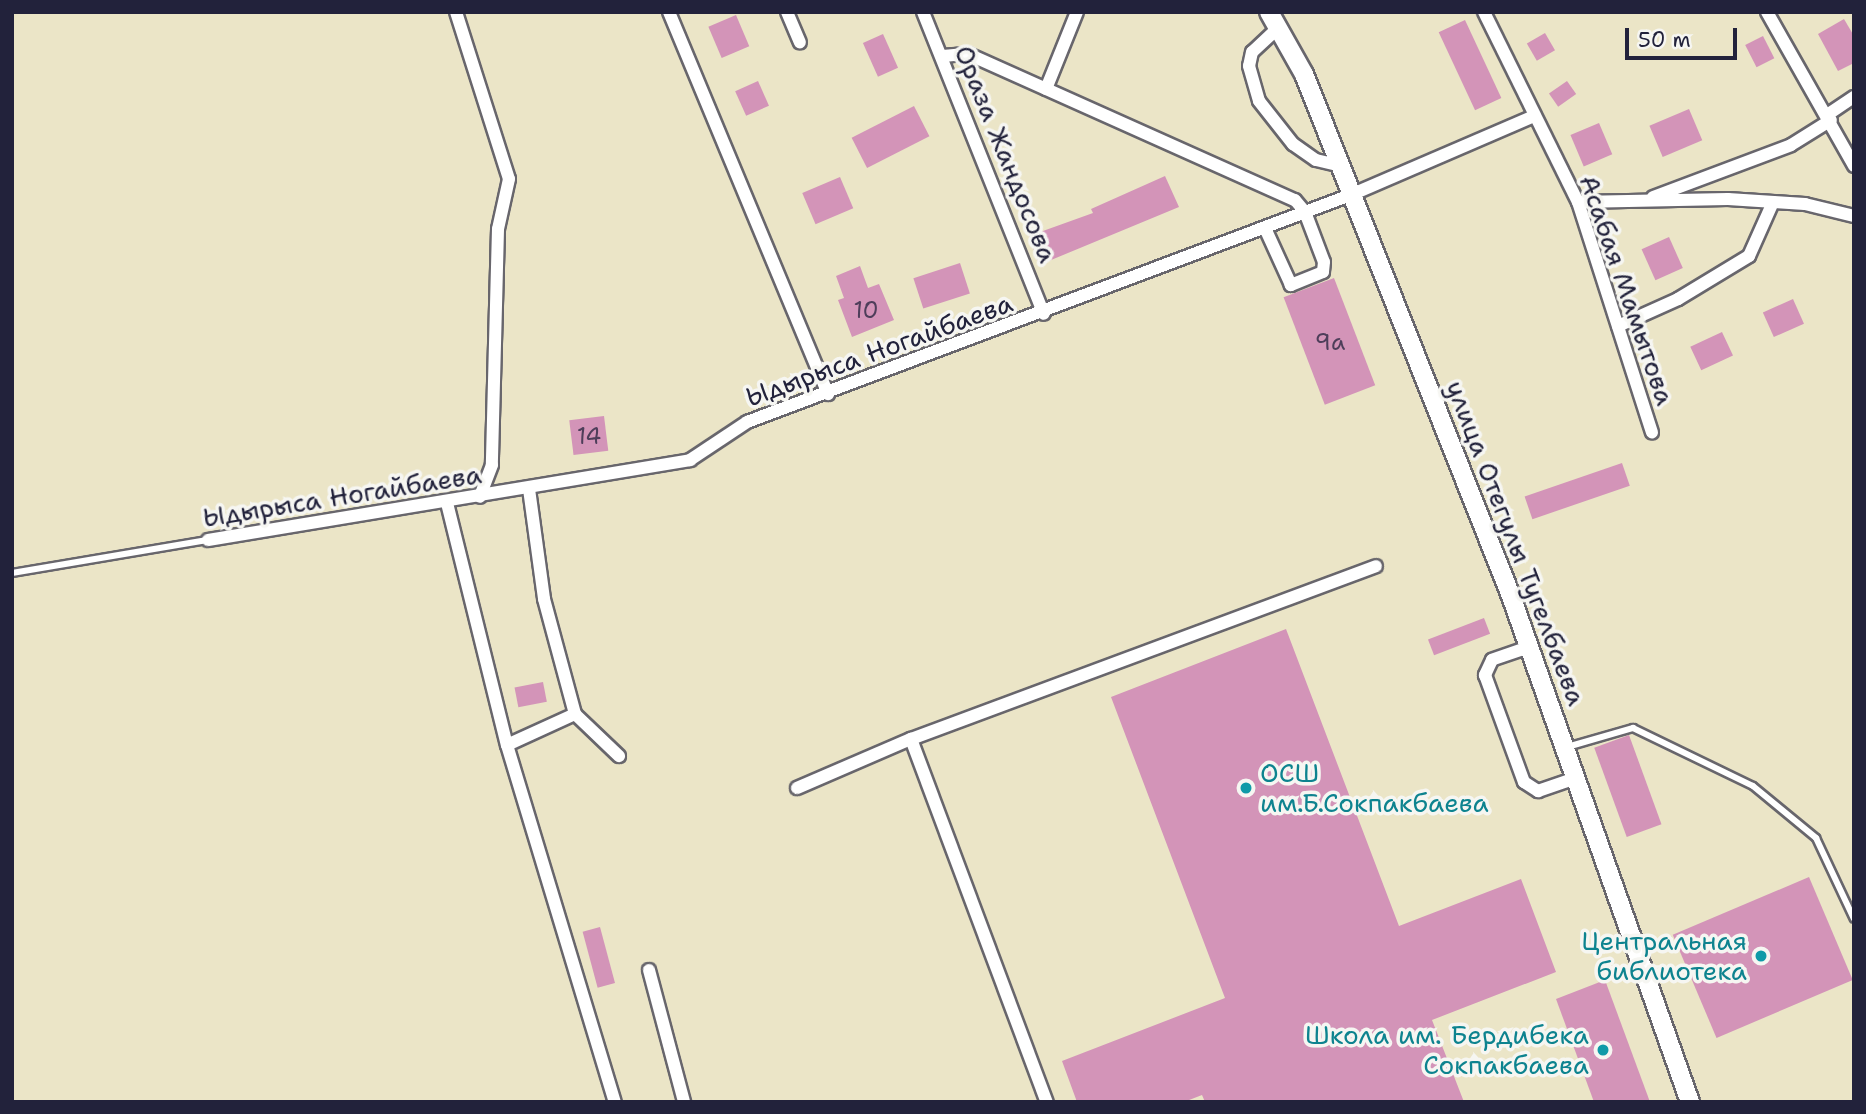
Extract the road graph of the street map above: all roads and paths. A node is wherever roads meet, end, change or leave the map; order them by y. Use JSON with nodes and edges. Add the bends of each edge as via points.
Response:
{"nodes":[{"id":1,"x":456,"y":12,"type":"edge"},
{"id":2,"x":669,"y":12,"type":"edge"},
{"id":3,"x":787,"y":12,"type":"edge"},
{"id":4,"x":923,"y":12,"type":"edge"},
{"id":5,"x":1077,"y":12,"type":"edge"},
{"id":6,"x":1484,"y":12,"type":"edge"},
{"id":7,"x":1767,"y":12,"type":"edge"},
{"id":8,"x":1274,"y":20,"type":"edge"},
{"id":9,"x":800,"y":42,"type":"dead end"},
{"id":10,"x":943,"y":56,"type":"junction"},
{"id":11,"x":1046,"y":89,"type":"junction"},
{"id":12,"x":1854,"y":97,"type":"edge"},
{"id":13,"x":1532,"y":117,"type":"junction"},
{"id":14,"x":1829,"y":118,"type":"junction"},
{"id":15,"x":1342,"y":166,"type":"junction"},
{"id":16,"x":1854,"y":166,"type":"edge"},
{"id":17,"x":1353,"y":194,"type":"junction"},
{"id":18,"x":1643,"y":200,"type":"junction"},
{"id":19,"x":1578,"y":202,"type":"junction"},
{"id":20,"x":1773,"y":202,"type":"junction"},
{"id":21,"x":1306,"y":212,"type":"junction"},
{"id":22,"x":1854,"y":216,"type":"edge"},
{"id":23,"x":1265,"y":228,"type":"junction"},
{"id":24,"x":1044,"y":314,"type":"junction"},
{"id":25,"x":1618,"y":326,"type":"junction"},
{"id":26,"x":828,"y":394,"type":"junction"},
{"id":27,"x":1652,"y":432,"type":"dead end"},
{"id":28,"x":529,"y":489,"type":"junction"},
{"id":29,"x":480,"y":497,"type":"junction"},
{"id":30,"x":447,"y":503,"type":"junction"},
{"id":31,"x":208,"y":540,"type":"joint"},
{"id":32,"x":1376,"y":566,"type":"dead end"},
{"id":33,"x":12,"y":573,"type":"edge"},
{"id":34,"x":1529,"y":647,"type":"junction"},
{"id":35,"x":575,"y":714,"type":"junction"},
{"id":36,"x":911,"y":739,"type":"junction"},
{"id":37,"x":507,"y":745,"type":"junction"},
{"id":38,"x":1565,"y":748,"type":"junction"},
{"id":39,"x":619,"y":756,"type":"dead end"},
{"id":40,"x":1576,"y":778,"type":"junction"},
{"id":41,"x":797,"y":788,"type":"dead end"},
{"id":42,"x":1854,"y":919,"type":"edge"},
{"id":43,"x":649,"y":970,"type":"dead end"},
{"id":44,"x":615,"y":1102,"type":"edge"},
{"id":45,"x":684,"y":1102,"type":"edge"},
{"id":46,"x":1047,"y":1102,"type":"edge"},
{"id":47,"x":1690,"y":1102,"type":"edge"}],
"edges":[{"from":1,"to":29,"type":"street","via":[[509,179],[498,229],[492,465]]},
{"from":2,"to":26,"type":"street"},
{"from":3,"to":9,"type":"street"},
{"from":4,"to":10,"type":"street","name":"Ораза Жандосова"},
{"from":5,"to":11,"type":"street"},
{"from":6,"to":13,"type":"street","name":"Асабая Мамытова"},
{"from":7,"to":14,"type":"street"},
{"from":8,"to":15,"type":"main road","name":"улица Отегулы Тугелбаева","via":[[1304,74]]},
{"from":8,"to":15,"type":"street","via":[[1252,52],[1249,66],[1259,101],[1293,144],[1316,160]]},
{"from":10,"to":11,"type":"street","via":[[968,54]]},
{"from":10,"to":24,"type":"street","name":"Ораза Жандосова"},
{"from":11,"to":21,"type":"street","via":[[1295,200]]},
{"from":12,"to":14,"type":"street"},
{"from":13,"to":17,"type":"street","name":"Ыдырыса Ногайбаева"},
{"from":13,"to":19,"type":"street","name":"Асабая Мамытова"},
{"from":14,"to":16,"type":"street"},
{"from":14,"to":18,"type":"street","via":[[1791,145]]},
{"from":15,"to":17,"type":"main road","name":"улица Отегулы Тугелбаева"},
{"from":17,"to":21,"type":"street","name":"Ыдырыса Ногайбаева"},
{"from":17,"to":34,"type":"main road","name":"улица Отегулы Тугелбаева"},
{"from":18,"to":19,"type":"street"},
{"from":18,"to":20,"type":"street"},
{"from":19,"to":25,"type":"street","name":"Асабая Мамытова"},
{"from":20,"to":22,"type":"street"},
{"from":20,"to":25,"type":"street","via":[[1749,256],[1678,299]]},
{"from":21,"to":23,"type":"street","name":"Ыдырыса Ногайбаева"},
{"from":21,"to":23,"type":"street","via":[[1324,262],[1323,272],[1297,286],[1285,277]]},
{"from":23,"to":24,"type":"street","name":"Ыдырыса Ногайбаева"},
{"from":24,"to":26,"type":"street","name":"Ыдырыса Ногайбаева"},
{"from":25,"to":27,"type":"street","name":"Асабая Мамытова"},
{"from":26,"to":28,"type":"street","name":"Ыдырыса Ногайбаева","via":[[747,422],[690,460]]},
{"from":28,"to":29,"type":"street","name":"Ыдырыса Ногайбаева"},
{"from":28,"to":35,"type":"street","via":[[544,599]]},
{"from":29,"to":30,"type":"street","name":"Ыдырыса Ногайбаева"},
{"from":30,"to":31,"type":"street","name":"Ыдырыса Ногайбаева"},
{"from":30,"to":37,"type":"street"},
{"from":31,"to":33,"type":"lane","name":"Ыдырыса Ногайбаева"},
{"from":32,"to":36,"type":"street"},
{"from":34,"to":38,"type":"main road","name":"улица Отегулы Тугелбаева"},
{"from":34,"to":40,"type":"street","via":[[1486,667],[1494,699],[1530,789]]},
{"from":35,"to":37,"type":"street"},
{"from":35,"to":39,"type":"street"},
{"from":36,"to":41,"type":"street"},
{"from":36,"to":46,"type":"street"},
{"from":37,"to":44,"type":"street"},
{"from":38,"to":40,"type":"main road","name":"улица Отегулы Тугелбаева"},
{"from":38,"to":42,"type":"lane","via":[[1633,727],[1754,786],[1816,838]]},
{"from":40,"to":47,"type":"main road","name":"улица Отегулы Тугелбаева"},
{"from":43,"to":45,"type":"street"}]}
